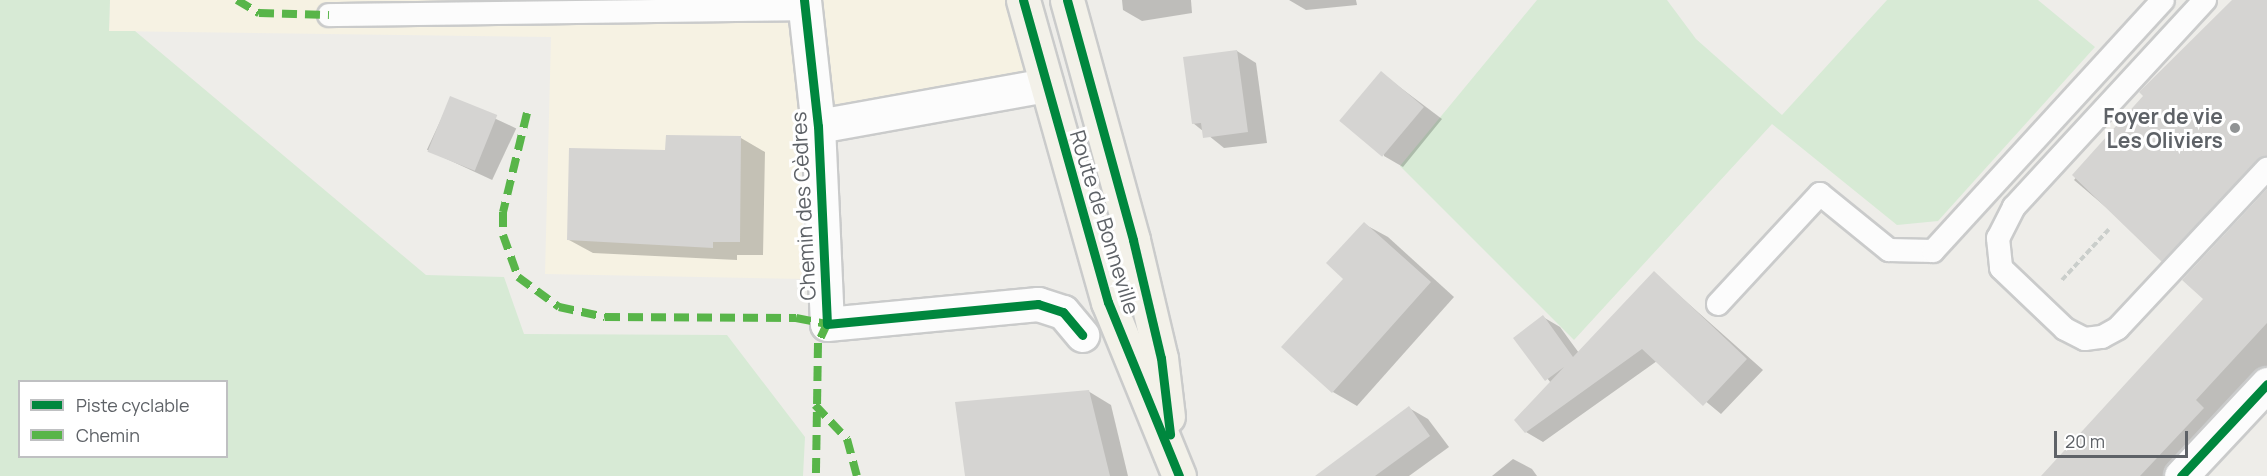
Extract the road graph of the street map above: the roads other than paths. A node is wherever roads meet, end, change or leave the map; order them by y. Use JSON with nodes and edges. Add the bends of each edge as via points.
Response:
{"nodes":[{"id":1,"x":1023,"y":0,"type":"edge"},
{"id":2,"x":1067,"y":0,"type":"edge"},
{"id":3,"x":2163,"y":0,"type":"edge"},
{"id":4,"x":2205,"y":0,"type":"edge"},
{"id":5,"x":804,"y":5,"type":"edge"},
{"id":6,"x":329,"y":15,"type":"dead end"},
{"id":7,"x":1046,"y":85,"type":"junction"},
{"id":8,"x":818,"y":126,"type":"junction"},
{"id":9,"x":2267,"y":169,"type":"edge"},
{"id":10,"x":1718,"y":304,"type":"dead end"},
{"id":11,"x":1082,"y":335,"type":"dead end"},
{"id":12,"x":2267,"y":384,"type":"edge"},
{"id":13,"x":1175,"y":462,"type":"edge"},
{"id":14,"x":2181,"y":476,"type":"edge"}],
"edges":[{"from":1,"to":7,"type":"main road","name":"Route de Bonneville"},
{"from":2,"to":13,"type":"main road","name":"Route de Bonneville","via":[[1161,358]]},
{"from":3,"to":10,"type":"lane","via":[[1933,251],[1889,250],[1820,194]]},
{"from":4,"to":9,"type":"lane","via":[[2006,218],[1998,238],[2001,268],[2065,329],[2085,339],[2118,328]]},
{"from":5,"to":6,"type":"lane"},
{"from":5,"to":8,"type":"street","name":"Chemin des Cèdres"},
{"from":7,"to":8,"type":"street","name":"Chemin des Cèdres"},
{"from":7,"to":13,"type":"main road","name":"Route de Bonneville","via":[[1108,302]]},
{"from":8,"to":11,"type":"street","name":"Chemin des Cèdres","via":[[827,324],[1038,304],[1064,312]]},
{"from":12,"to":14,"type":"street"}]}
